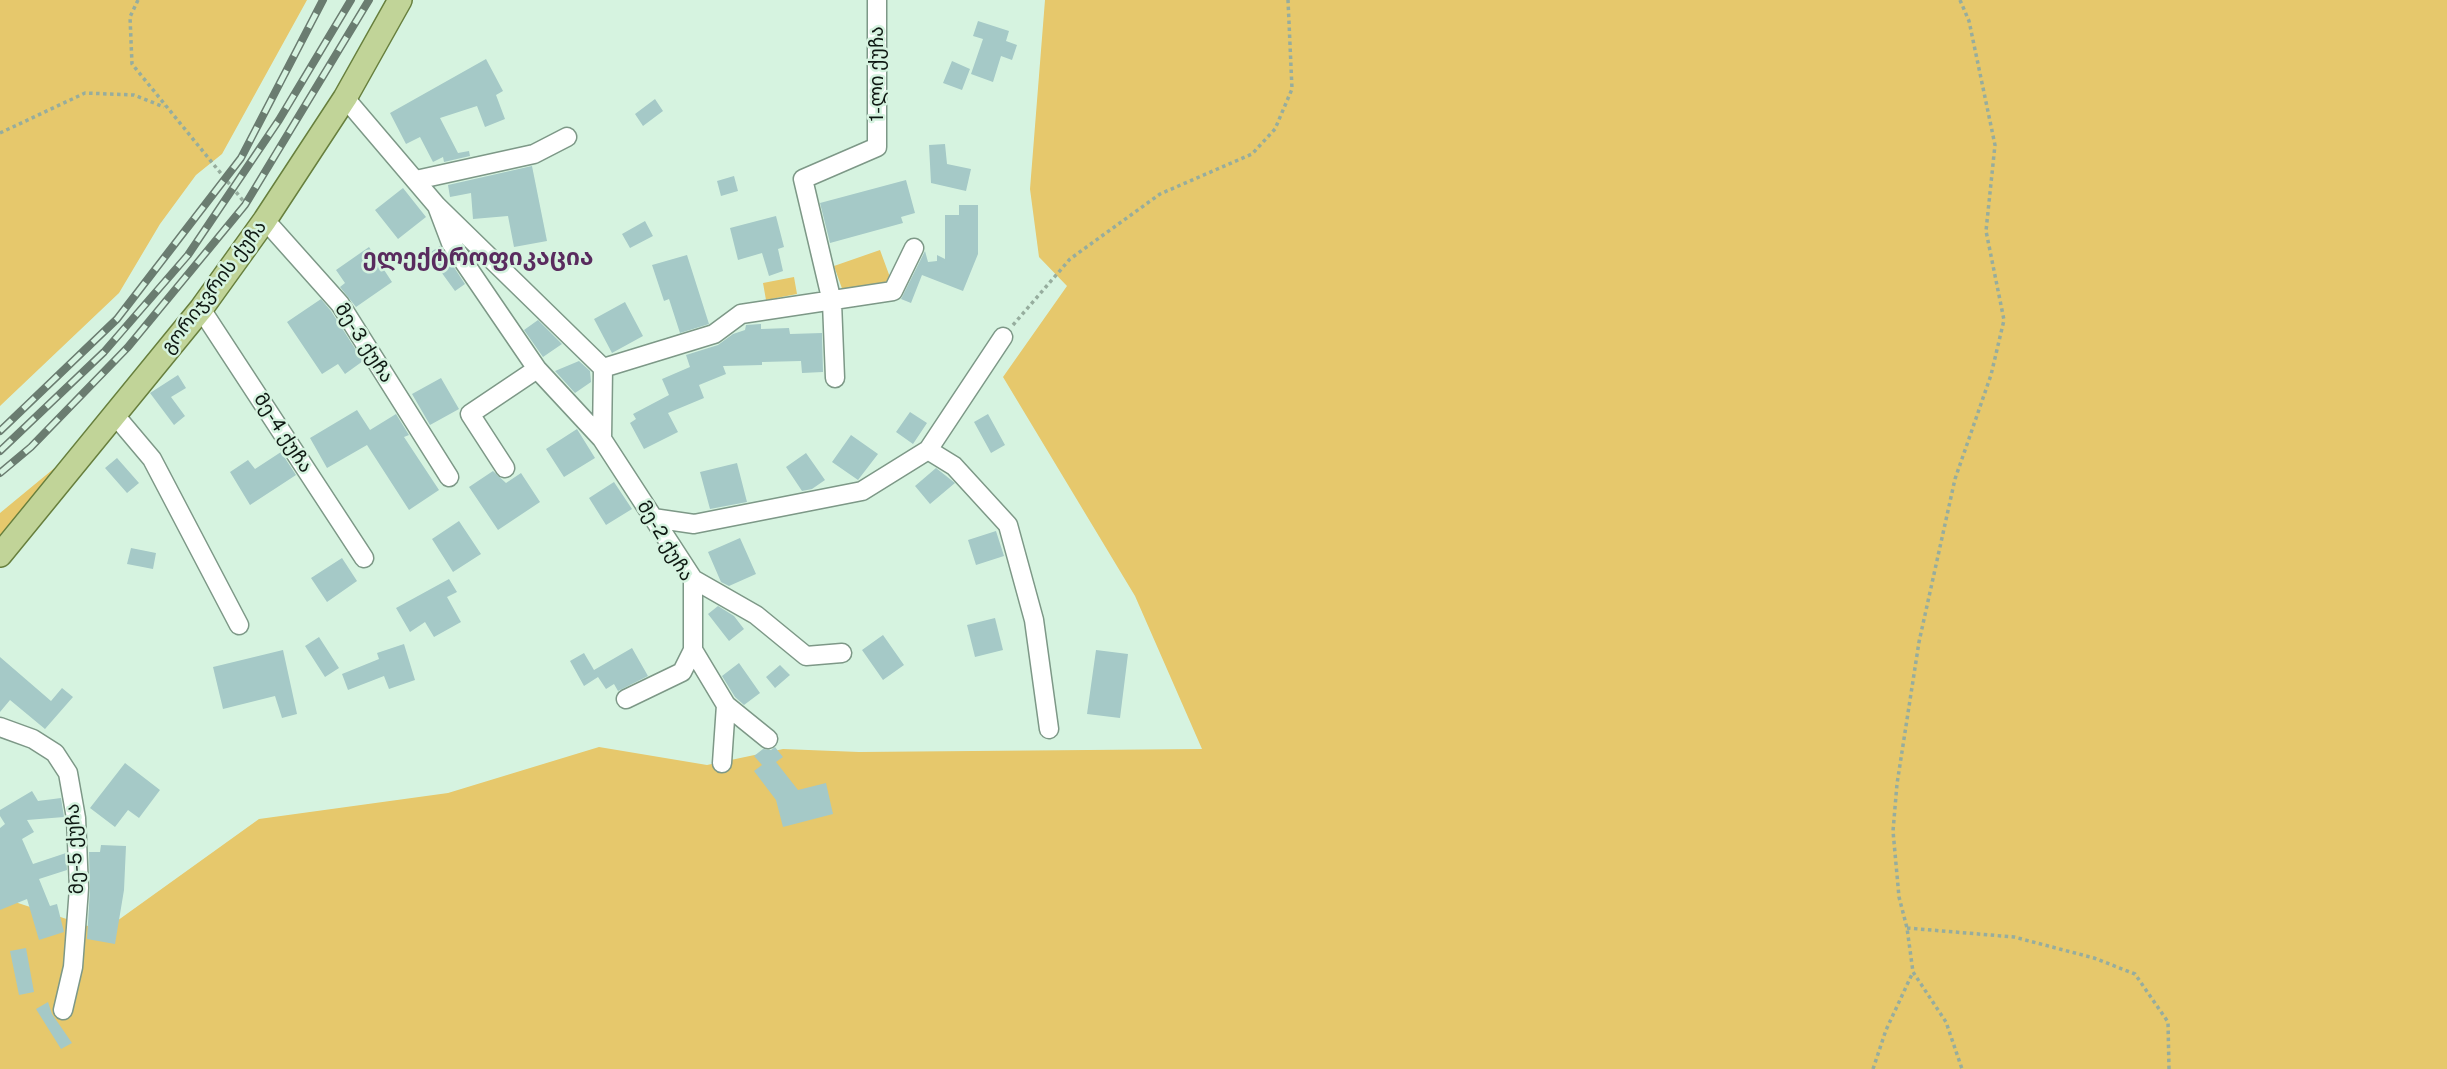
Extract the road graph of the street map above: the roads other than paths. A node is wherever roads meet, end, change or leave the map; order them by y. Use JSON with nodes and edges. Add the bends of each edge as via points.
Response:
{"nodes":[{"id":1,"x":400,"y":0,"type":"edge"},
{"id":2,"x":877,"y":0,"type":"edge"},
{"id":3,"x":345,"y":98,"type":"junction"},
{"id":4,"x":567,"y":137,"type":"dead end"},
{"id":5,"x":416,"y":180,"type":"junction"},
{"id":6,"x":437,"y":206,"type":"junction"},
{"id":7,"x":265,"y":220,"type":"junction"},
{"id":8,"x":914,"y":248,"type":"dead end"},
{"id":9,"x":832,"y":302,"type":"junction"},
{"id":10,"x":201,"y":309,"type":"junction"},
{"id":11,"x":1003,"y":337,"type":"road end"},
{"id":12,"x":603,"y":368,"type":"junction"},
{"id":13,"x":537,"y":369,"type":"junction"},
{"id":14,"x":835,"y":378,"type":"dead end"},
{"id":15,"x":114,"y":414,"type":"junction"},
{"id":16,"x":602,"y":439,"type":"junction"},
{"id":17,"x":928,"y":450,"type":"junction"},
{"id":18,"x":505,"y":468,"type":"dead end"},
{"id":19,"x":449,"y":477,"type":"dead end"},
{"id":20,"x":653,"y":518,"type":"junction"},
{"id":21,"x":0,"y":555,"type":"edge"},
{"id":22,"x":364,"y":558,"type":"dead end"},
{"id":23,"x":693,"y":579,"type":"junction"},
{"id":24,"x":239,"y":625,"type":"dead end"},
{"id":25,"x":693,"y":650,"type":"junction"},
{"id":26,"x":842,"y":653,"type":"dead end"},
{"id":27,"x":626,"y":699,"type":"dead end"},
{"id":28,"x":726,"y":705,"type":"junction"},
{"id":29,"x":0,"y":727,"type":"edge"},
{"id":30,"x":1049,"y":729,"type":"dead end"},
{"id":31,"x":768,"y":739,"type":"dead end"},
{"id":32,"x":722,"y":763,"type":"dead end"},
{"id":33,"x":63,"y":1010,"type":"dead end"}],
"edges":[{"from":1,"to":3,"type":"main road","name":"გორიჯვრის ქუჩა"},
{"from":2,"to":9,"type":"street","name":"1-ლი ქუჩა","via":[[877,147],[803,179]]},
{"from":3,"to":5,"type":"street","name":"მე-2 ქუჩა"},
{"from":3,"to":7,"type":"main road","name":"გორიჯვრის ქუჩა"},
{"from":4,"to":5,"type":"street","via":[[534,154]]},
{"from":5,"to":6,"type":"street","name":"მე-2 ქუჩა"},
{"from":6,"to":12,"type":"street","name":"მე-2 ქუჩა"},
{"from":6,"to":13,"type":"street","name":"მე-2 ქუჩა","via":[[451,243]]},
{"from":7,"to":10,"type":"main road","name":"გორიჯვრის ქუჩა"},
{"from":7,"to":19,"type":"street","name":"მე-3 ქუჩა","via":[[340,304]]},
{"from":8,"to":9,"type":"street","via":[[893,291]]},
{"from":9,"to":12,"type":"street","via":[[741,314],[714,334]]},
{"from":9,"to":14,"type":"street"},
{"from":10,"to":15,"type":"main road","name":"გორიჯვრის ქუჩა"},
{"from":10,"to":22,"type":"street","name":"მე-4 ქუჩა"},
{"from":11,"to":17,"type":"street"},
{"from":12,"to":16,"type":"street"},
{"from":13,"to":16,"type":"street","name":"მე-2 ქუჩა"},
{"from":13,"to":18,"type":"street","via":[[470,415]]},
{"from":15,"to":21,"type":"main road","name":"გორიჯვრის ქუჩა"},
{"from":15,"to":24,"type":"street","via":[[152,459]]},
{"from":16,"to":20,"type":"street","name":"მე-2 ქუჩა"},
{"from":17,"to":20,"type":"street","via":[[862,491],[694,524]]},
{"from":17,"to":30,"type":"street","via":[[954,466],[1008,525],[1034,620]]},
{"from":20,"to":23,"type":"street","name":"მე-2 ქუჩა"},
{"from":23,"to":25,"type":"street","name":"მე-2 ქუჩა"},
{"from":23,"to":26,"type":"street","via":[[756,615],[806,656]]},
{"from":25,"to":27,"type":"street","via":[[682,672]]},
{"from":25,"to":28,"type":"street"},
{"from":28,"to":31,"type":"street"},
{"from":28,"to":32,"type":"street"},
{"from":29,"to":33,"type":"street","name":"მე-5 ქუჩა","via":[[55,753],[68,773],[76,818],[79,888],[73,967]]}]}
